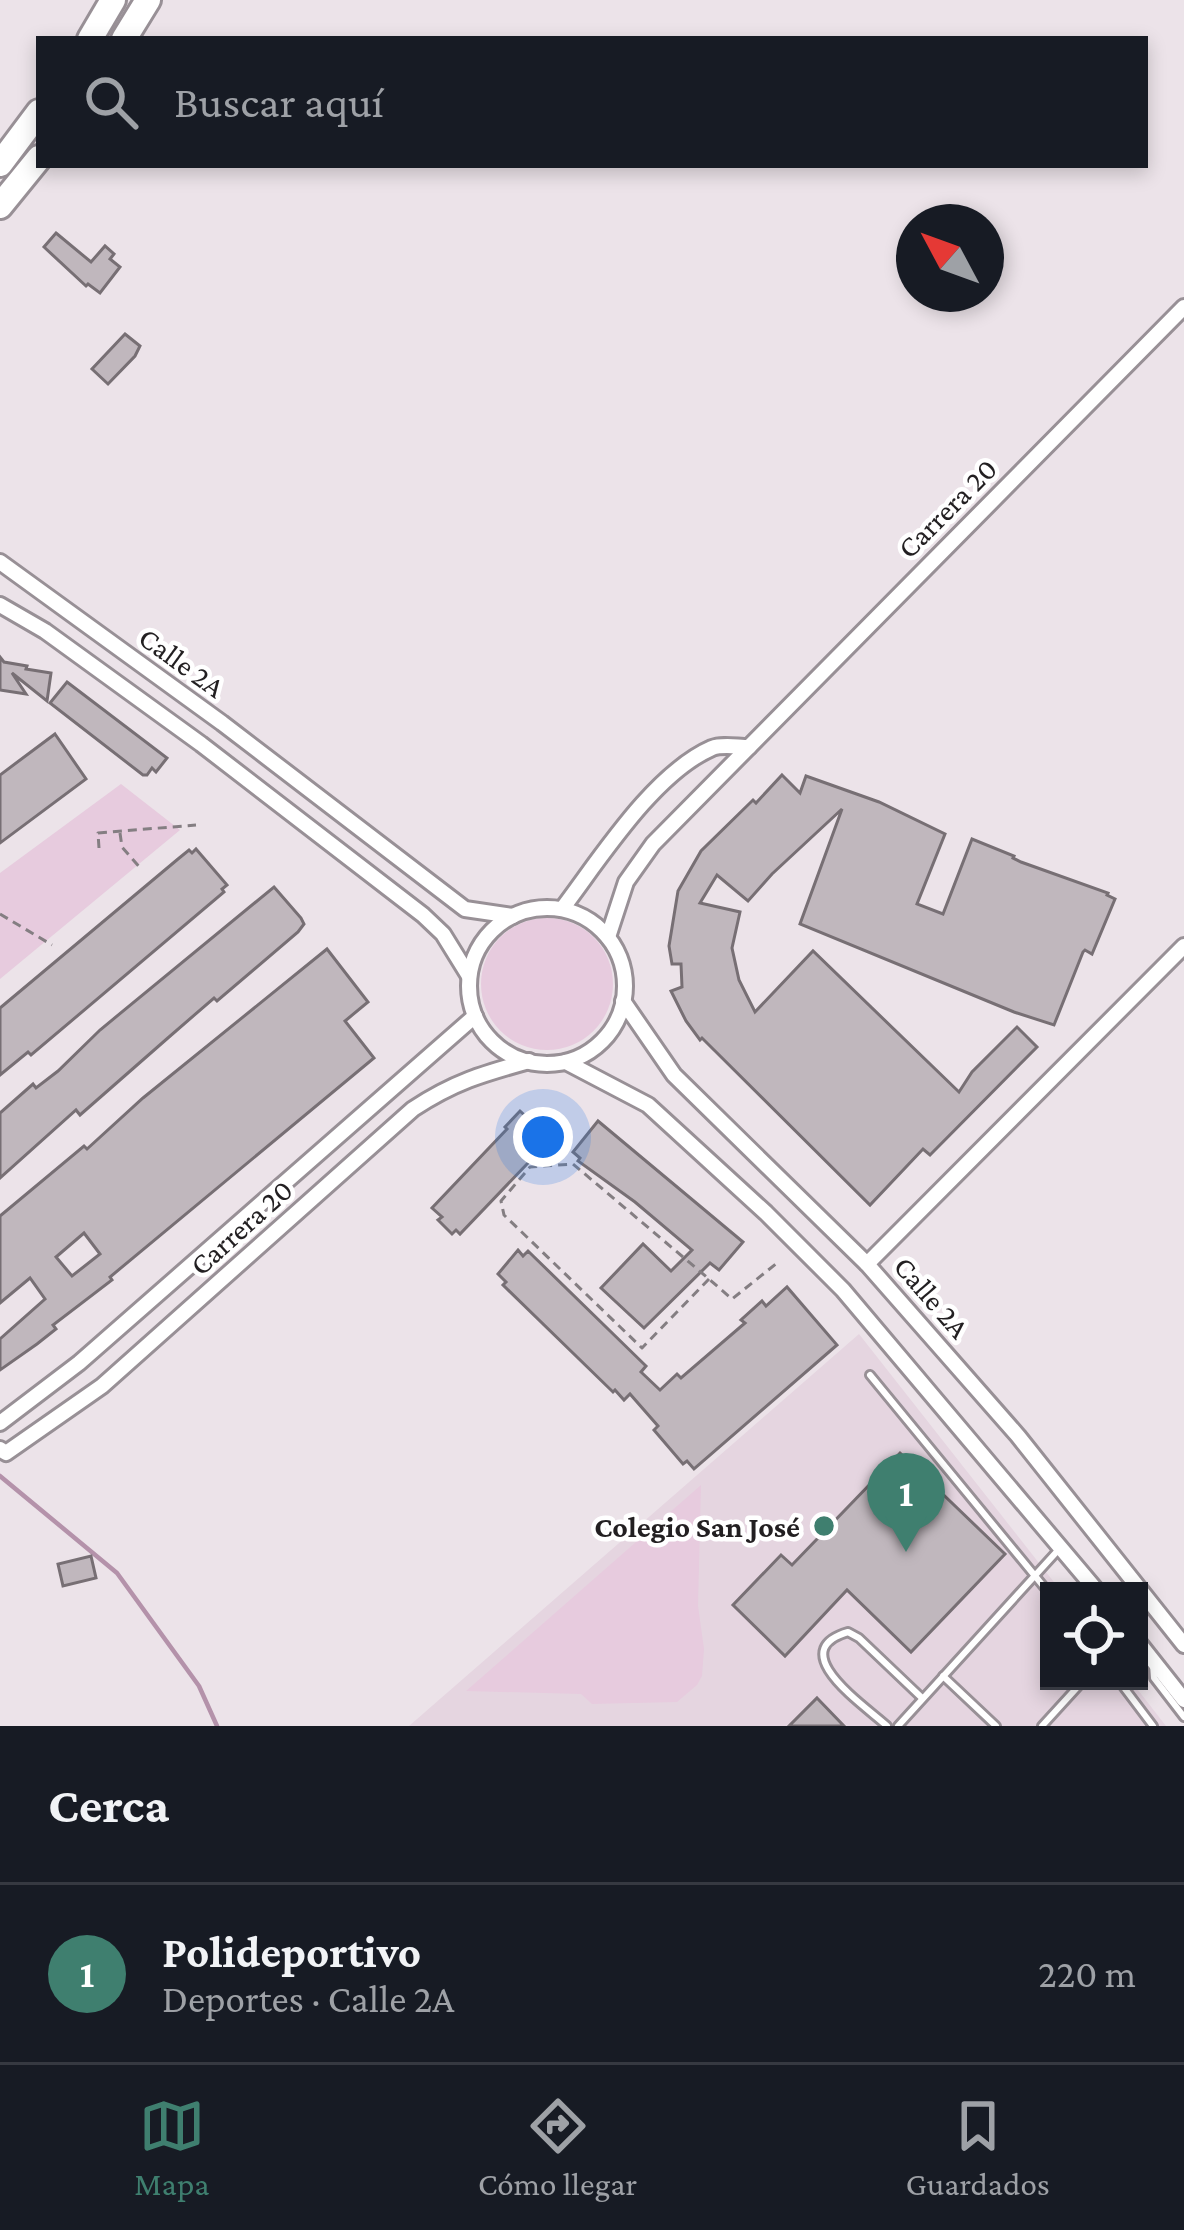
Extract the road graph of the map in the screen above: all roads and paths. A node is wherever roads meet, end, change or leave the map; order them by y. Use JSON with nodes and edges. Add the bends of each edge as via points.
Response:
{"nodes":[{"id":1,"x":113,"y":0,"type":"edge"},
{"id":2,"x":148,"y":0,"type":"edge"},
{"id":3,"x":92,"y":36,"type":"edge"},
{"id":4,"x":126,"y":36,"type":"edge"},
{"id":5,"x":36,"y":116,"type":"edge"},
{"id":6,"x":36,"y":162,"type":"edge"},
{"id":7,"x":0,"y":164,"type":"edge"},
{"id":8,"x":0,"y":206,"type":"edge"},
{"id":9,"x":1184,"y":307,"type":"edge"},
{"id":10,"x":0,"y":562,"type":"edge"},
{"id":11,"x":0,"y":605,"type":"edge"},
{"id":12,"x":222,"y":723,"type":"junction"},
{"id":13,"x":239,"y":737,"type":"junction"},
{"id":14,"x":201,"y":744,"type":"junction"},
{"id":15,"x":749,"y":747,"type":"junction"},
{"id":16,"x":220,"y":758,"type":"junction"},
{"id":17,"x":196,"y":825,"type":"dead end"},
{"id":18,"x":120,"y":832,"type":"junction"},
{"id":19,"x":99,"y":848,"type":"dead end"},
{"id":20,"x":142,"y":871,"type":"dead end"},
{"id":21,"x":562,"y":910,"type":"junction"},
{"id":22,"x":0,"y":914,"type":"edge"},
{"id":23,"x":513,"y":916,"type":"junction"},
{"id":24,"x":608,"y":937,"type":"junction"},
{"id":25,"x":52,"y":944,"type":"dead end"},
{"id":26,"x":1184,"y":946,"type":"edge"},
{"id":27,"x":469,"y":976,"type":"junction"},
{"id":28,"x":623,"y":1001,"type":"junction"},
{"id":29,"x":475,"y":1016,"type":"junction"},
{"id":30,"x":529,"y":1061,"type":"junction"},
{"id":31,"x":566,"y":1062,"type":"junction"},
{"id":32,"x":777,"y":1263,"type":"dead end"},
{"id":33,"x":867,"y":1264,"type":"junction"},
{"id":34,"x":710,"y":1280,"type":"junction"},
{"id":35,"x":869,"y":1375,"type":"dead end"},
{"id":36,"x":0,"y":1424,"type":"edge"},
{"id":37,"x":0,"y":1449,"type":"edge"},
{"id":38,"x":1062,"y":1546,"type":"junction"},
{"id":39,"x":1035,"y":1576,"type":"junction"},
{"id":40,"x":1040,"y":1582,"type":"edge"},
{"id":41,"x":1090,"y":1582,"type":"edge"},
{"id":42,"x":1184,"y":1645,"type":"edge"},
{"id":43,"x":1148,"y":1655,"type":"edge"},
{"id":44,"x":1152,"y":1660,"type":"junction"},
{"id":45,"x":943,"y":1676,"type":"junction"},
{"id":46,"x":1075,"y":1690,"type":"edge"},
{"id":47,"x":1126,"y":1690,"type":"edge"},
{"id":48,"x":922,"y":1698,"type":"junction"},
{"id":49,"x":1184,"y":1700,"type":"edge"},
{"id":50,"x":1184,"y":1717,"type":"edge"},
{"id":51,"x":887,"y":1726,"type":"edge"},
{"id":52,"x":898,"y":1726,"type":"edge"},
{"id":53,"x":996,"y":1726,"type":"edge"},
{"id":54,"x":1042,"y":1726,"type":"edge"},
{"id":55,"x":1153,"y":1726,"type":"edge"}],
"edges":[{"from":1,"to":3,"type":"highway"},
{"from":2,"to":4,"type":"highway"},
{"from":5,"to":7,"type":"highway"},
{"from":6,"to":8,"type":"highway"},
{"from":9,"to":15,"type":"street","name":"Carrera 20"},
{"from":10,"to":12,"type":"street","name":"Calle 2A"},
{"from":11,"to":14,"type":"street","name":"Calle 2A"},
{"from":12,"to":13,"type":"street","name":"Calle 2A"},
{"from":12,"to":14,"type":"lane"},
{"from":13,"to":16,"type":"lane"},
{"from":13,"to":23,"type":"street","name":"Calle 2A","via":[[465,909]]},
{"from":14,"to":16,"type":"street","name":"Calle 2A"},
{"from":15,"to":21,"type":"street","via":[[716,746],[680,769],[630,818]]},
{"from":15,"to":24,"type":"street","name":"Carrera 20","via":[[635,867]]},
{"from":16,"to":27,"type":"street","name":"Calle 2A","via":[[423,915]]},
{"from":17,"to":18,"type":"path"},
{"from":18,"to":19,"type":"path","via":[[98,833]]},
{"from":18,"to":20,"type":"path"},
{"from":21,"to":23,"type":"street"},
{"from":21,"to":24,"type":"street"},
{"from":22,"to":25,"type":"path"},
{"from":23,"to":27,"type":"street","via":[[492,930]]},
{"from":24,"to":28,"type":"street","via":[[619,957]]},
{"from":26,"to":33,"type":"street"},
{"from":27,"to":29,"type":"street"},
{"from":28,"to":31,"type":"street","via":[[603,1040]]},
{"from":28,"to":33,"type":"street","name":"Calle 2A","via":[[674,1076]]},
{"from":29,"to":30,"type":"street","via":[[494,1045]]},
{"from":29,"to":36,"type":"street","name":"Carrera 20"},
{"from":30,"to":31,"type":"street"},
{"from":30,"to":37,"type":"street","name":"Carrera 20","via":[[467,1078],[413,1109],[102,1386],[6,1453]]},
{"from":31,"to":38,"type":"street","name":"Calle 2A","via":[[648,1105],[766,1213],[843,1290]]},
{"from":32,"to":34,"type":"path","via":[[732,1298]]},
{"from":33,"to":42,"type":"street","name":"Calle 2A","via":[[1018,1436]]},
{"from":34,"to":34,"type":"path","via":[[642,1348],[504,1215],[501,1201],[530,1167],[574,1165]]},
{"from":35,"to":39,"type":"lane"},
{"from":38,"to":39,"type":"lane"},
{"from":38,"to":41,"type":"street","name":"Calle 2A"},
{"from":39,"to":40,"type":"lane"},
{"from":39,"to":45,"type":"lane"},
{"from":43,"to":44,"type":"street"},
{"from":44,"to":49,"type":"street"},
{"from":44,"to":50,"type":"lane","via":[[1154,1678]]},
{"from":45,"to":48,"type":"lane"},
{"from":45,"to":53,"type":"lane"},
{"from":46,"to":54,"type":"lane"},
{"from":47,"to":55,"type":"lane"},
{"from":48,"to":51,"type":"lane","via":[[859,1638],[835,1636],[822,1662]]},
{"from":48,"to":52,"type":"lane"}]}
